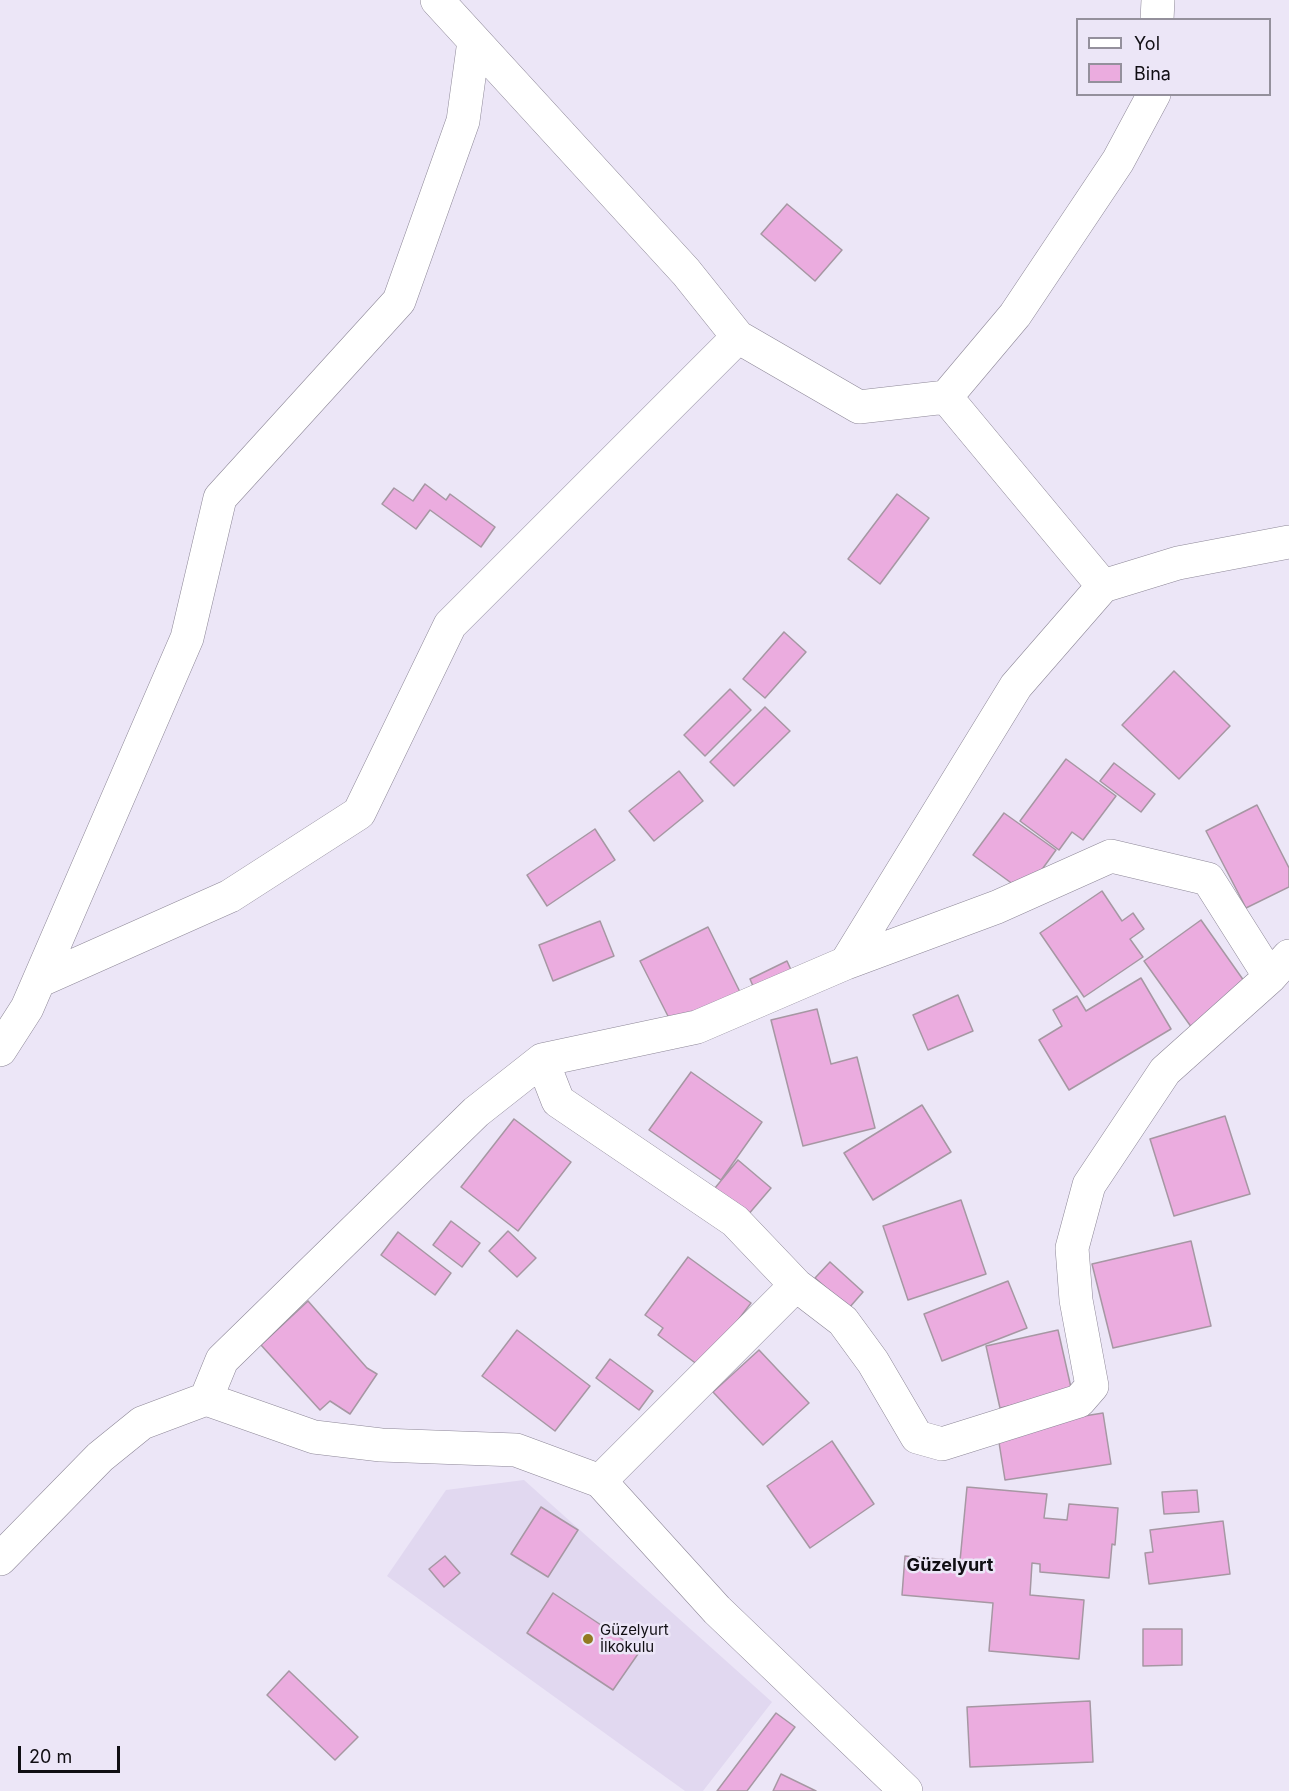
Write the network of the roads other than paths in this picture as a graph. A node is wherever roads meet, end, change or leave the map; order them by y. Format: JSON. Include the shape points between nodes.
{"nodes":[{"id":1,"x":437,"y":0,"type":"edge"},
{"id":2,"x":1158,"y":0,"type":"edge"},
{"id":3,"x":1157,"y":18,"type":"edge"},
{"id":4,"x":474,"y":41,"type":"junction"},
{"id":5,"x":1153,"y":96,"type":"edge"},
{"id":6,"x":738,"y":337,"type":"junction"},
{"id":7,"x":946,"y":397,"type":"junction"},
{"id":8,"x":1289,"y":542,"type":"edge"},
{"id":9,"x":1103,"y":586,"type":"junction"},
{"id":10,"x":846,"y":963,"type":"junction"},
{"id":11,"x":1280,"y":967,"type":"edge"},
{"id":12,"x":39,"y":981,"type":"junction"},
{"id":13,"x":0,"y":1050,"type":"edge"},
{"id":14,"x":542,"y":1060,"type":"junction"},
{"id":15,"x":796,"y":1284,"type":"junction"},
{"id":16,"x":206,"y":1399,"type":"junction"},
{"id":17,"x":600,"y":1481,"type":"junction"},
{"id":18,"x":0,"y":1559,"type":"edge"},
{"id":19,"x":906,"y":1791,"type":"edge"}],
"edges":[{"from":1,"to":4,"type":"street"},
{"from":2,"to":3,"type":"street"},
{"from":4,"to":6,"type":"street","via":[[686,272]]},
{"from":4,"to":12,"type":"street","via":[[463,121],[399,301],[220,498],[187,638]]},
{"from":5,"to":7,"type":"street","via":[[1118,161],[1015,315]]},
{"from":6,"to":7,"type":"street","via":[[859,406]]},
{"from":6,"to":12,"type":"street","via":[[450,625],[359,813],[230,896]]},
{"from":7,"to":9,"type":"street"},
{"from":8,"to":9,"type":"street","via":[[1178,563]]},
{"from":9,"to":10,"type":"street","via":[[1016,686]]},
{"from":10,"to":11,"type":"street","via":[[998,907],[1111,856],[1208,879]]},
{"from":10,"to":14,"type":"street","via":[[697,1027]]},
{"from":11,"to":15,"type":"street","via":[[1165,1071],[1089,1185],[1072,1248],[1076,1300],[1092,1386],[1079,1401],[942,1444],[917,1437],[873,1362],[843,1321]]},
{"from":12,"to":13,"type":"street"},
{"from":14,"to":15,"type":"street","via":[[558,1101],[735,1221]]},
{"from":14,"to":16,"type":"street","via":[[477,1112],[222,1360]]},
{"from":15,"to":17,"type":"street"},
{"from":16,"to":17,"type":"street","via":[[314,1437],[381,1445],[516,1450]]},
{"from":16,"to":18,"type":"street","via":[[142,1423],[100,1457]]},
{"from":17,"to":19,"type":"street","via":[[717,1610]]}]}
